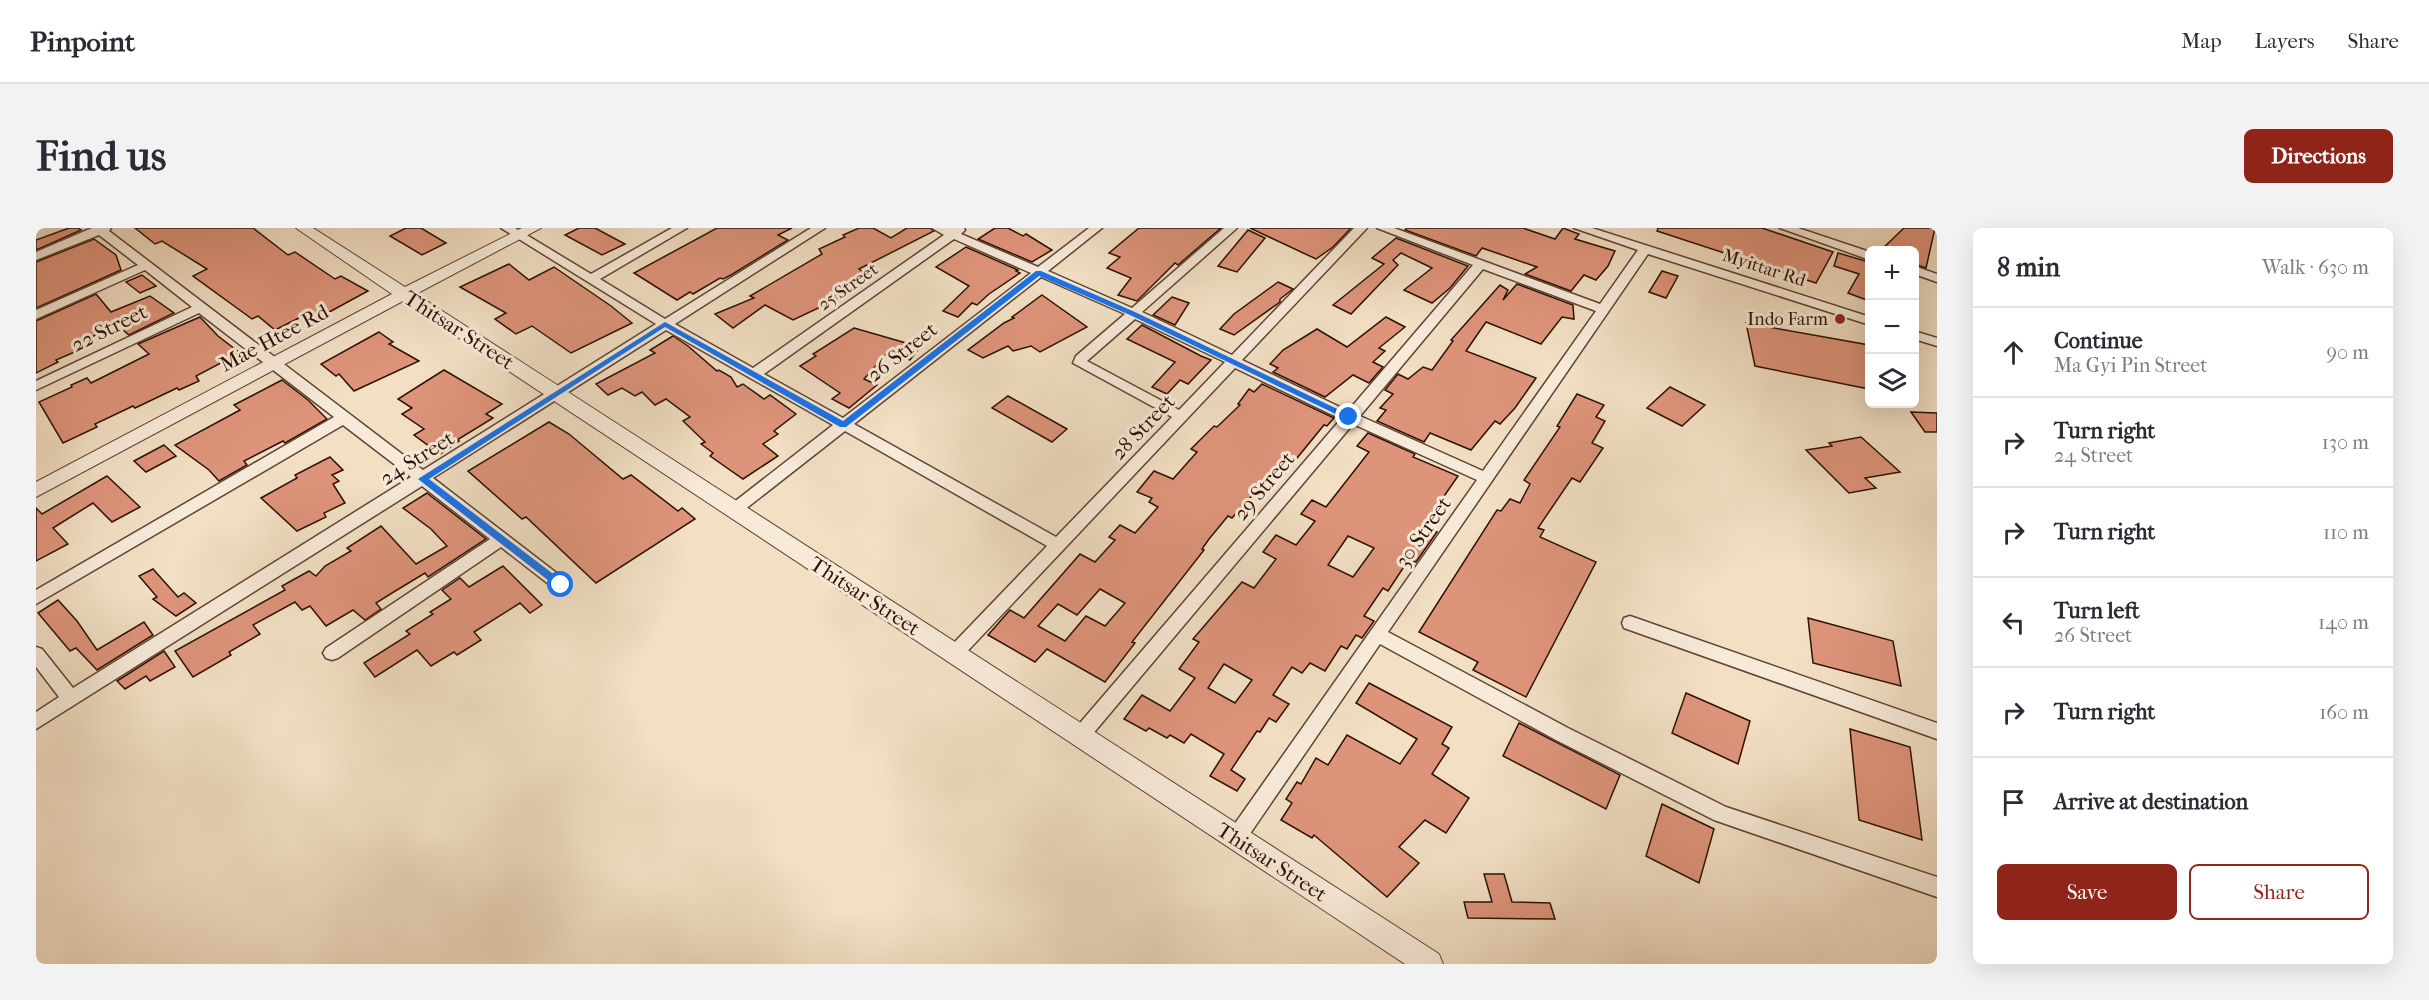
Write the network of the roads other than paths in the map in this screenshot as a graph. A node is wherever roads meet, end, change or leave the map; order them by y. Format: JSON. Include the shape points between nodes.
{"nodes":[{"id":1,"x":303,"y":228,"type":"edge"},
{"id":2,"x":681,"y":228,"type":"edge"},
{"id":3,"x":819,"y":228,"type":"edge"},
{"id":4,"x":938,"y":228,"type":"edge"},
{"id":5,"x":1096,"y":228,"type":"edge"},
{"id":6,"x":1231,"y":228,"type":"edge"},
{"id":7,"x":1360,"y":228,"type":"edge"},
{"id":8,"x":1383,"y":228,"type":"edge"},
{"id":9,"x":1786,"y":228,"type":"edge"},
{"id":10,"x":101,"y":229,"type":"edge"},
{"id":11,"x":1589,"y":229,"type":"edge"},
{"id":12,"x":520,"y":230,"type":"edge"},
{"id":13,"x":958,"y":231,"type":"edge"},
{"id":14,"x":1645,"y":249,"type":"junction"},
{"id":15,"x":1865,"y":255,"type":"edge"},
{"id":16,"x":36,"y":256,"type":"edge"},
{"id":17,"x":1481,"y":264,"type":"junction"},
{"id":18,"x":147,"y":265,"type":"junction"},
{"id":19,"x":1919,"y":272,"type":"edge"},
{"id":20,"x":1039,"y":273,"type":"junction"},
{"id":21,"x":1937,"y":278,"type":"edge"},
{"id":22,"x":591,"y":279,"type":"junction"},
{"id":23,"x":404,"y":294,"type":"junction"},
{"id":24,"x":201,"y":307,"type":"junction"},
{"id":25,"x":1603,"y":309,"type":"junction"},
{"id":26,"x":1133,"y":313,"type":"junction"},
{"id":27,"x":36,"y":315,"type":"edge"},
{"id":28,"x":1865,"y":320,"type":"edge"},
{"id":29,"x":665,"y":324,"type":"junction"},
{"id":30,"x":1919,"y":337,"type":"edge"},
{"id":31,"x":1937,"y":342,"type":"edge"},
{"id":32,"x":1234,"y":362,"type":"junction"},
{"id":33,"x":274,"y":364,"type":"junction"},
{"id":34,"x":754,"y":375,"type":"junction"},
{"id":35,"x":36,"y":386,"type":"edge"},
{"id":36,"x":557,"y":394,"type":"junction"},
{"id":37,"x":1182,"y":417,"type":"junction"},
{"id":38,"x":1349,"y":417,"type":"junction"},
{"id":39,"x":344,"y":418,"type":"junction"},
{"id":40,"x":843,"y":424,"type":"junction"},
{"id":41,"x":1486,"y":478,"type":"junction"},
{"id":42,"x":423,"y":479,"type":"junction"},
{"id":43,"x":36,"y":490,"type":"edge"},
{"id":44,"x":734,"y":510,"type":"junction"},
{"id":45,"x":502,"y":540,"type":"junction"},
{"id":46,"x":1058,"y":545,"type":"junction"},
{"id":47,"x":561,"y":585,"type":"dead end"},
{"id":48,"x":36,"y":598,"type":"edge"},
{"id":49,"x":1630,"y":623,"type":"dead end"},
{"id":50,"x":1377,"y":634,"type":"junction"},
{"id":51,"x":332,"y":653,"type":"dead end"},
{"id":52,"x":36,"y":654,"type":"edge"},
{"id":53,"x":954,"y":654,"type":"junction"},
{"id":54,"x":71,"y":699,"type":"junction"},
{"id":55,"x":36,"y":721,"type":"edge"},
{"id":56,"x":1937,"y":731,"type":"edge"},
{"id":57,"x":1080,"y":736,"type":"junction"},
{"id":58,"x":1236,"y":838,"type":"junction"},
{"id":59,"x":1937,"y":887,"type":"edge"},
{"id":60,"x":1429,"y":964,"type":"edge"}],
"edges":[{"from":1,"to":23,"type":"street","name":"Thitsar Street"},
{"from":2,"to":22,"type":"street"},
{"from":3,"to":29,"type":"street","name":"24 Street"},
{"from":4,"to":13,"type":"street"},
{"from":5,"to":20,"type":"street","name":"26 Street"},
{"from":6,"to":26,"type":"street"},
{"from":7,"to":32,"type":"street","name":"28 Street"},
{"from":8,"to":17,"type":"street"},
{"from":9,"to":15,"type":"street"},
{"from":10,"to":16,"type":"street"},
{"from":10,"to":18,"type":"street"},
{"from":11,"to":14,"type":"street","name":"Myittar Rd"},
{"from":12,"to":22,"type":"street"},
{"from":12,"to":23,"type":"street","name":"Mae Htee Rd"},
{"from":13,"to":20,"type":"street"},
{"from":13,"to":34,"type":"street","name":"25 Street"},
{"from":14,"to":25,"type":"street","name":"30 Street"},
{"from":14,"to":28,"type":"street","name":"Myittar Rd"},
{"from":17,"to":25,"type":"street"},
{"from":17,"to":38,"type":"street","name":"29 Street"},
{"from":18,"to":24,"type":"street"},
{"from":18,"to":27,"type":"street"},
{"from":19,"to":21,"type":"street"},
{"from":20,"to":26,"type":"street"},
{"from":20,"to":40,"type":"street","name":"26 Street"},
{"from":22,"to":29,"type":"street"},
{"from":23,"to":33,"type":"street","name":"Mae Htee Rd"},
{"from":23,"to":36,"type":"street","name":"Thitsar Street"},
{"from":24,"to":33,"type":"street"},
{"from":24,"to":35,"type":"street","name":"22 Street"},
{"from":25,"to":41,"type":"street","name":"30 Street"},
{"from":26,"to":32,"type":"street"},
{"from":26,"to":37,"type":"street","via":[[1080,363]]},
{"from":29,"to":34,"type":"street"},
{"from":29,"to":36,"type":"street","name":"24 Street"},
{"from":30,"to":31,"type":"street"},
{"from":32,"to":37,"type":"street","name":"28 Street"},
{"from":32,"to":38,"type":"street"},
{"from":33,"to":39,"type":"street"},
{"from":33,"to":43,"type":"street","name":"Mae Htee Rd"},
{"from":34,"to":40,"type":"street"},
{"from":36,"to":42,"type":"street","name":"24 Street"},
{"from":36,"to":44,"type":"street","name":"Thitsar Street"},
{"from":37,"to":46,"type":"street","name":"28 Street"},
{"from":38,"to":41,"type":"street"},
{"from":38,"to":57,"type":"street","name":"29 Street"},
{"from":39,"to":42,"type":"street"},
{"from":39,"to":48,"type":"street"},
{"from":40,"to":44,"type":"street","name":"26 Street"},
{"from":40,"to":46,"type":"street"},
{"from":41,"to":50,"type":"street","name":"30 Street"},
{"from":42,"to":45,"type":"street"},
{"from":42,"to":54,"type":"street","name":"24 Street"},
{"from":44,"to":53,"type":"street","name":"Thitsar Street"},
{"from":45,"to":47,"type":"street"},
{"from":45,"to":51,"type":"street"},
{"from":46,"to":53,"type":"street","name":"28 Street"},
{"from":49,"to":56,"type":"street"},
{"from":50,"to":58,"type":"street","name":"30 Street"},
{"from":50,"to":59,"type":"street","via":[[1721,814]]},
{"from":52,"to":54,"type":"street"},
{"from":53,"to":57,"type":"street","name":"Thitsar Street"},
{"from":54,"to":55,"type":"street","name":"24 Street"},
{"from":57,"to":58,"type":"street","name":"Thitsar Street"},
{"from":58,"to":60,"type":"street","name":"Thitsar Street"}]}
